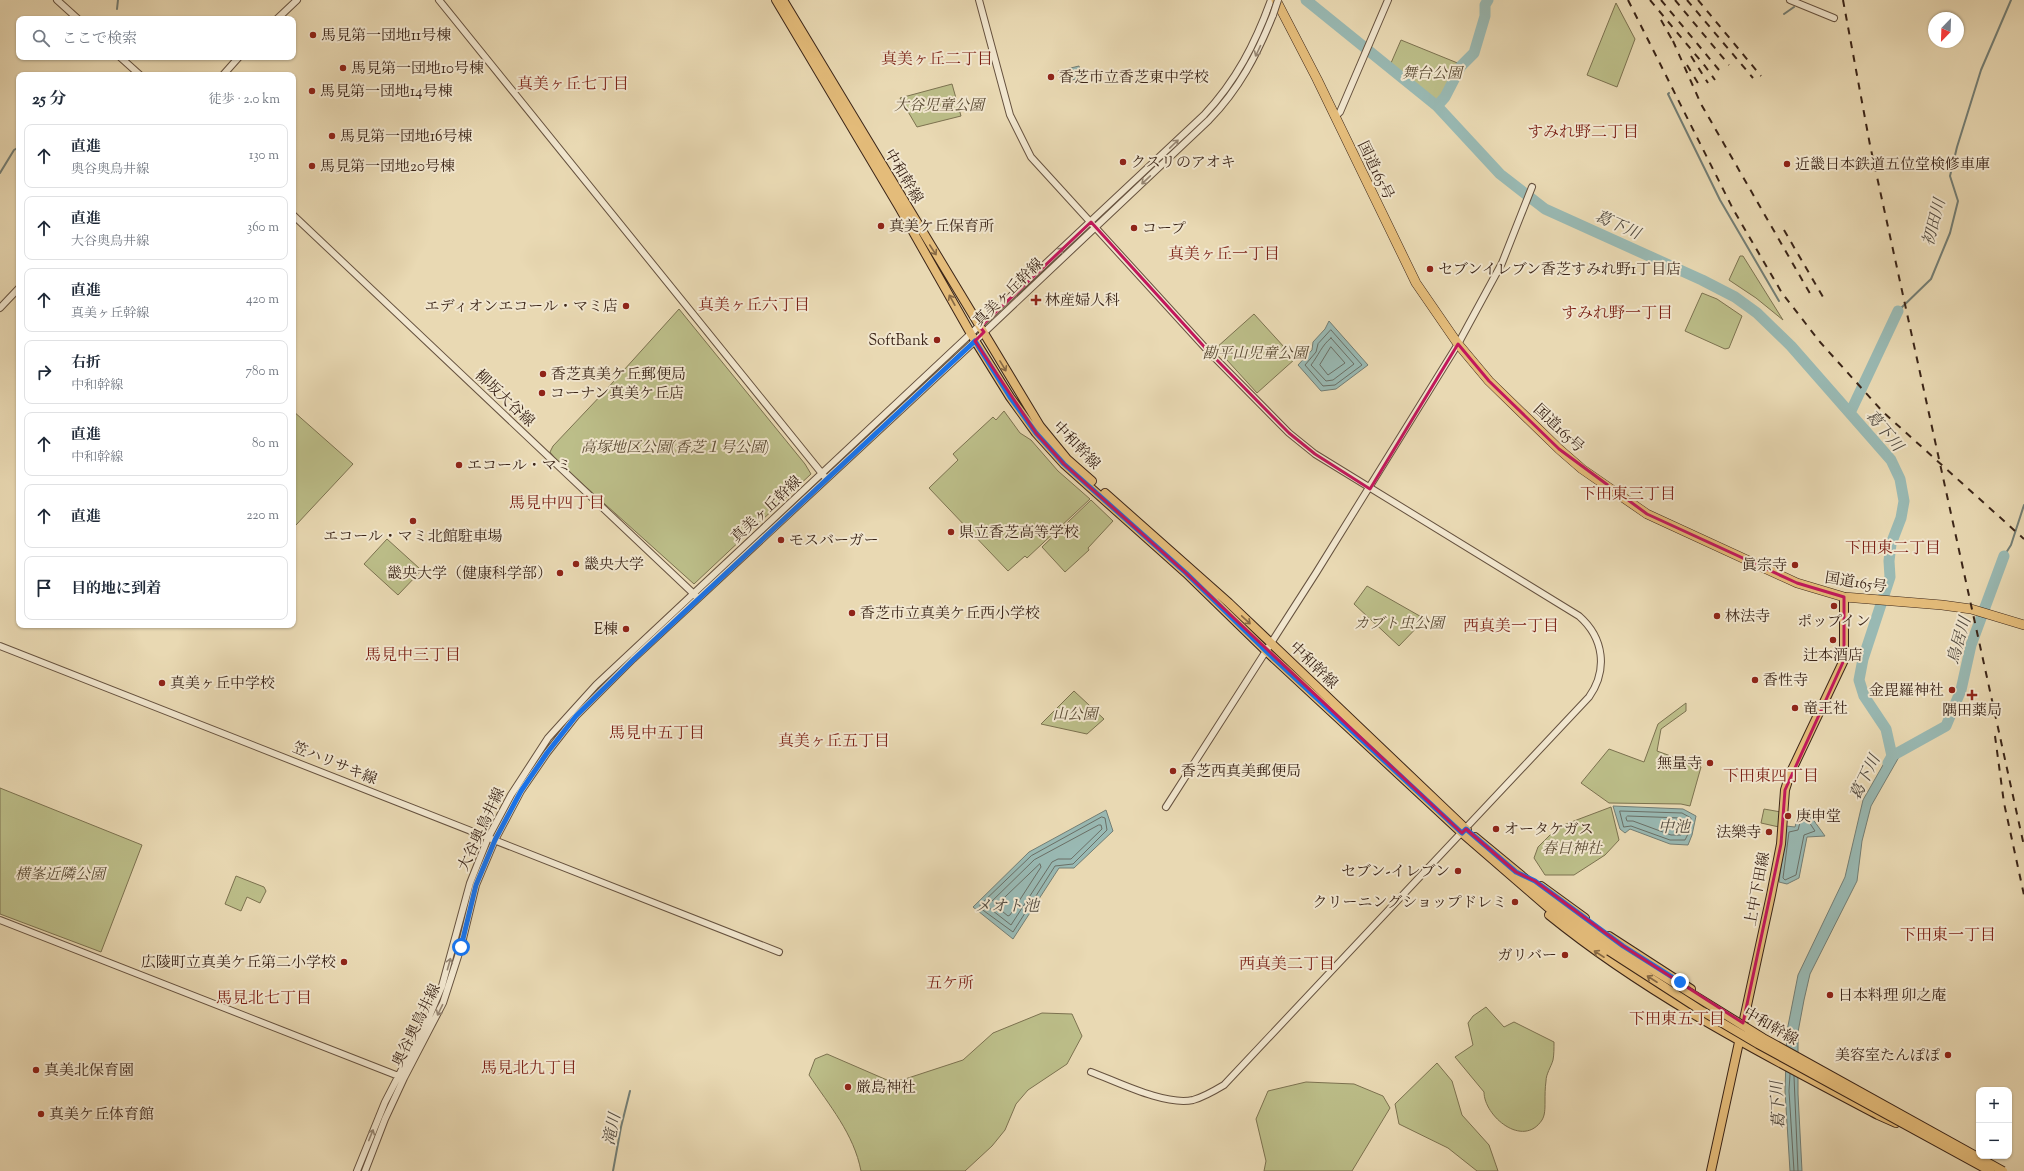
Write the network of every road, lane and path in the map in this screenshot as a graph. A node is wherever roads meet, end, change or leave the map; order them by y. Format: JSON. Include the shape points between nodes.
{"nodes":[{"id":1,"x":57,"y":0,"type":"edge"},
{"id":2,"x":297,"y":0,"type":"edge"},
{"id":3,"x":439,"y":0,"type":"edge"},
{"id":4,"x":776,"y":0,"type":"edge"},
{"id":5,"x":783,"y":0,"type":"edge"},
{"id":6,"x":978,"y":0,"type":"edge"},
{"id":7,"x":1271,"y":0,"type":"edge"},
{"id":8,"x":1277,"y":0,"type":"edge"},
{"id":9,"x":1388,"y":0,"type":"edge"},
{"id":10,"x":1790,"y":0,"type":"edge"},
{"id":11,"x":1270,"y":13,"type":"junction"},
{"id":12,"x":75,"y":16,"type":"edge"},
{"id":13,"x":281,"y":16,"type":"edge"},
{"id":14,"x":1834,"y":18,"type":"dead end"},
{"id":15,"x":123,"y":60,"type":"edge"},
{"id":16,"x":236,"y":60,"type":"edge"},
{"id":17,"x":137,"y":72,"type":"edge"},
{"id":18,"x":226,"y":72,"type":"edge"},
{"id":19,"x":1335,"y":117,"type":"junction"},
{"id":20,"x":1532,"y":187,"type":"dead end"},
{"id":21,"x":296,"y":218,"type":"edge"},
{"id":22,"x":1091,"y":222,"type":"junction"},
{"id":23,"x":1096,"y":227,"type":"junction"},
{"id":24,"x":16,"y":291,"type":"edge"},
{"id":25,"x":0,"y":308,"type":"edge"},
{"id":26,"x":982,"y":330,"type":"junction"},
{"id":27,"x":973,"y":338,"type":"junction"},
{"id":28,"x":1458,"y":344,"type":"junction"},
{"id":29,"x":824,"y":477,"type":"junction"},
{"id":30,"x":1370,"y":489,"type":"junction"},
{"id":31,"x":693,"y":594,"type":"junction"},
{"id":32,"x":1844,"y":597,"type":"junction"},
{"id":33,"x":698,"y":599,"type":"junction"},
{"id":34,"x":2024,"y":625,"type":"edge"},
{"id":35,"x":1271,"y":643,"type":"junction"},
{"id":36,"x":0,"y":646,"type":"edge"},
{"id":37,"x":1266,"y":651,"type":"junction"},
{"id":38,"x":1166,"y":807,"type":"dead end"},
{"id":39,"x":1464,"y":831,"type":"junction"},
{"id":40,"x":488,"y":838,"type":"junction"},
{"id":41,"x":495,"y":840,"type":"junction"},
{"id":42,"x":1516,"y":872,"type":"junction"},
{"id":43,"x":1518,"y":883,"type":"junction"},
{"id":44,"x":0,"y":920,"type":"edge"},
{"id":45,"x":1611,"y":948,"type":"junction"},
{"id":46,"x":779,"y":952,"type":"dead end"},
{"id":47,"x":1743,"y":1023,"type":"junction"},
{"id":48,"x":1739,"y":1042,"type":"junction"},
{"id":49,"x":1091,"y":1072,"type":"dead end"},
{"id":50,"x":401,"y":1077,"type":"junction"},
{"id":51,"x":1990,"y":1169,"type":"edge"},
{"id":52,"x":357,"y":1171,"type":"edge"},
{"id":53,"x":364,"y":1171,"type":"edge"},
{"id":54,"x":1711,"y":1171,"type":"edge"},
{"id":55,"x":1999,"y":1171,"type":"edge"},
{"id":56,"x":2003,"y":1171,"type":"edge"},
{"id":57,"x":2006,"y":1171,"type":"edge"}],
"edges":[{"from":1,"to":12,"type":"street"},
{"from":2,"to":13,"type":"street"},
{"from":3,"to":29,"type":"street"},
{"from":27,"to":4,"type":"main road","name":"中和幹線","one_way":true,"via":[[900,208]]},
{"from":5,"to":26,"type":"main road","name":"中和幹線","one_way":true},
{"from":6,"to":22,"type":"street","via":[[1014,127],[1038,165]]},
{"from":7,"to":11,"type":"street"},
{"from":8,"to":11,"type":"street","bridge":true},
{"from":8,"to":19,"type":"highway","name":"国道165号"},
{"from":9,"to":19,"type":"street","via":[[1340,112]]},
{"from":10,"to":14,"type":"street"},
{"from":22,"to":11,"type":"street","name":"真美ヶ丘幹線","one_way":true,"via":[[1214,104],[1237,75]]},
{"from":11,"to":23,"type":"street","name":"真美ヶ丘幹線","one_way":true,"via":[[1254,59],[1228,99],[1198,131]]},
{"from":15,"to":17,"type":"street"},
{"from":16,"to":18,"type":"street"},
{"from":19,"to":28,"type":"highway","name":"国道165号","via":[[1416,283]]},
{"from":20,"to":28,"type":"street","via":[[1495,278]]},
{"from":21,"to":31,"type":"street","name":"柳坂大谷線"},
{"from":22,"to":23,"type":"street"},
{"from":26,"to":22,"type":"street","name":"真美ヶ丘幹線","one_way":true},
{"from":23,"to":26,"type":"street","name":"真美ヶ丘幹線"},
{"from":23,"to":30,"type":"street","via":[[1209,352],[1289,433],[1315,454]]},
{"from":24,"to":25,"type":"street"},
{"from":26,"to":27,"type":"street","name":"真美ヶ丘幹線"},
{"from":26,"to":35,"type":"main road","name":"中和幹線","one_way":true,"via":[[1040,426],[1067,459]]},
{"from":27,"to":29,"type":"street","name":"真美ヶ丘幹線"},
{"from":27,"to":37,"type":"main road","name":"中和幹線","via":[[1032,427],[1064,464],[1186,573]]},
{"from":28,"to":30,"type":"street"},
{"from":28,"to":32,"type":"highway","name":"国道165号","via":[[1489,381],[1559,449],[1647,514],[1797,583]]},
{"from":29,"to":31,"type":"street","name":"真美ヶ丘幹線"},
{"from":29,"to":33,"type":"street","name":"真美ヶ丘幹線"},
{"from":30,"to":35,"type":"street"},
{"from":30,"to":39,"type":"street","via":[[1572,611],[1590,626],[1600,646],[1601,671],[1589,697]]},
{"from":31,"to":33,"type":"street","name":"柳坂大谷線"},
{"from":31,"to":40,"type":"street","name":"大谷奥鳥井線","via":[[596,685],[562,721],[510,795]]},
{"from":32,"to":34,"type":"highway","name":"国道165号","via":[[1972,609]]},
{"from":32,"to":47,"type":"main road","name":"上中下田線","via":[[1844,660],[1790,774],[1785,790],[1779,851]]},
{"from":33,"to":41,"type":"street","name":"大谷奥鳥井線","via":[[576,716],[521,791]]},
{"from":35,"to":37,"type":"street"},
{"from":35,"to":39,"type":"main road","name":"中和幹線"},
{"from":36,"to":40,"type":"street","name":"笠ハリサキ線"},
{"from":37,"to":38,"type":"street"},
{"from":37,"to":39,"type":"main road","name":"中和幹線"},
{"from":39,"to":42,"type":"main road","name":"中和幹線"},
{"from":39,"to":43,"type":"main road","name":"中和幹線"},
{"from":39,"to":49,"type":"street","via":[[1224,1085],[1192,1100],[1168,1100]]},
{"from":40,"to":41,"type":"street","name":"笠ハリサキ線"},
{"from":50,"to":40,"type":"street","name":"大谷奥鳥井線","one_way":true,"via":[[442,986],[470,883]]},
{"from":41,"to":46,"type":"street","name":"笠ハリサキ線"},
{"from":41,"to":50,"type":"street","name":"奥谷奥鳥井線","one_way":true,"via":[[476,885],[461,947],[443,1003]]},
{"from":42,"to":45,"type":"main road","name":"中和幹線"},
{"from":42,"to":47,"type":"main road","via":[[1535,881],[1623,946]]},
{"from":43,"to":45,"type":"main road","name":"中和幹線","via":[[1552,911]]},
{"from":48,"to":43,"type":"main road","one_way":true,"via":[[1588,946],[1525,895]]},
{"from":44,"to":50,"type":"street"},
{"from":45,"to":51,"type":"main road","name":"中和幹線","bridge":true},
{"from":47,"to":48,"type":"main road","name":"上中下田線"},
{"from":47,"to":55,"type":"main road","via":[[1928,1133]]},
{"from":48,"to":51,"type":"main road","via":[[1878,1115],[1923,1134]]},
{"from":48,"to":54,"type":"main road","name":"上中下田線"},
{"from":52,"to":50,"type":"street","name":"大谷奥鳥井線","one_way":true,"via":[[384,1102]]},
{"from":50,"to":53,"type":"street","name":"奥谷奥鳥井線"},
{"from":51,"to":56,"type":"main road","name":"中和幹線","bridge":true},
{"from":51,"to":57,"type":"main road","bridge":true}]}
